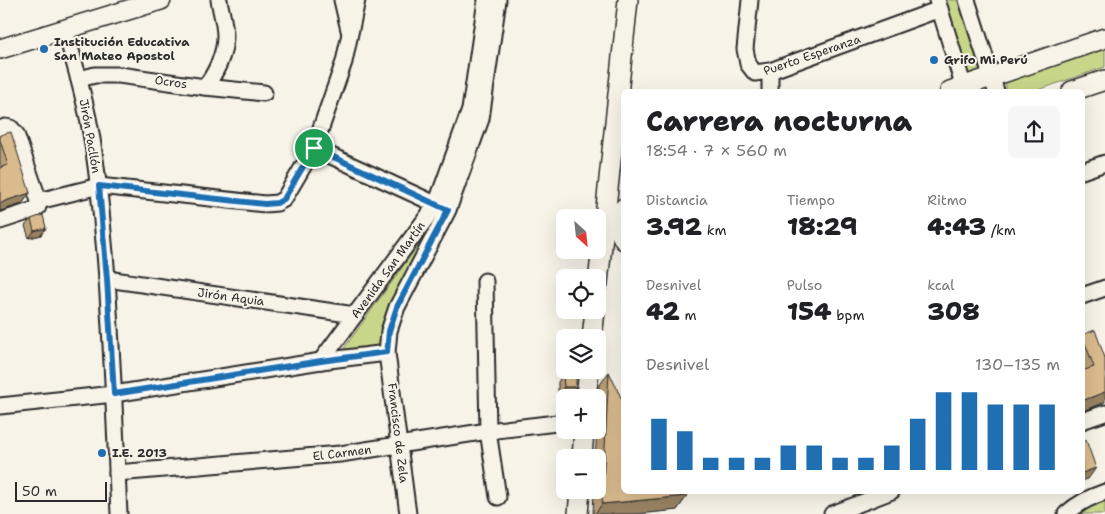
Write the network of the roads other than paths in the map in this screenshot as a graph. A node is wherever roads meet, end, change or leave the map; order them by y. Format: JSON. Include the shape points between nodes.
{"nodes":[{"id":1,"x":161,"y":0,"type":"edge"},
{"id":2,"x":219,"y":0,"type":"edge"},
{"id":3,"x":342,"y":0,"type":"edge"},
{"id":4,"x":356,"y":0,"type":"edge"},
{"id":5,"x":486,"y":0,"type":"edge"},
{"id":6,"x":498,"y":0,"type":"edge"},
{"id":7,"x":628,"y":0,"type":"edge"},
{"id":8,"x":750,"y":0,"type":"edge"},
{"id":9,"x":966,"y":0,"type":"edge"},
{"id":10,"x":938,"y":5,"type":"edge"},
{"id":11,"x":65,"y":29,"type":"junction"},
{"id":12,"x":350,"y":34,"type":"junction"},
{"id":13,"x":1105,"y":38,"type":"edge"},
{"id":14,"x":0,"y":49,"type":"edge"},
{"id":15,"x":770,"y":71,"type":"junction"},
{"id":16,"x":79,"y":79,"type":"junction"},
{"id":17,"x":1105,"y":80,"type":"edge"},
{"id":18,"x":993,"y":84,"type":"edge"},
{"id":19,"x":205,"y":87,"type":"junction"},
{"id":20,"x":622,"y":89,"type":"edge"},
{"id":21,"x":770,"y":89,"type":"edge"},
{"id":22,"x":959,"y":89,"type":"edge"},
{"id":23,"x":965,"y":89,"type":"edge"},
{"id":24,"x":1078,"y":89,"type":"edge"},
{"id":25,"x":264,"y":93,"type":"dead end"},
{"id":26,"x":621,"y":113,"type":"edge"},
{"id":27,"x":0,"y":129,"type":"edge"},
{"id":28,"x":314,"y":148,"type":"junction"},
{"id":29,"x":1105,"y":163,"type":"edge"},
{"id":30,"x":1085,"y":170,"type":"edge"},
{"id":31,"x":99,"y":186,"type":"junction"},
{"id":32,"x":616,"y":194,"type":"edge"},
{"id":33,"x":39,"y":201,"type":"junction"},
{"id":34,"x":442,"y":207,"type":"junction"},
{"id":35,"x":621,"y":214,"type":"edge"},
{"id":36,"x":0,"y":221,"type":"edge"},
{"id":37,"x":606,"y":234,"type":"edge"},
{"id":38,"x":621,"y":235,"type":"edge"},
{"id":39,"x":621,"y":250,"type":"edge"},
{"id":40,"x":606,"y":256,"type":"edge"},
{"id":41,"x":107,"y":279,"type":"junction"},
{"id":42,"x":485,"y":281,"type":"dead end"},
{"id":43,"x":1105,"y":288,"type":"edge"},
{"id":44,"x":1085,"y":295,"type":"edge"},
{"id":45,"x":355,"y":315,"type":"junction"},
{"id":46,"x":387,"y":352,"type":"junction"},
{"id":47,"x":321,"y":361,"type":"junction"},
{"id":48,"x":114,"y":394,"type":"junction"},
{"id":49,"x":0,"y":406,"type":"edge"},
{"id":50,"x":1105,"y":413,"type":"edge"},
{"id":51,"x":1085,"y":420,"type":"edge"},
{"id":52,"x":556,"y":423,"type":"edge"},
{"id":53,"x":488,"y":430,"type":"junction"},
{"id":54,"x":399,"y":445,"type":"junction"},
{"id":55,"x":117,"y":473,"type":"junction"},
{"id":56,"x":1105,"y":492,"type":"edge"},
{"id":57,"x":880,"y":494,"type":"edge"},
{"id":58,"x":498,"y":497,"type":"dead end"},
{"id":59,"x":579,"y":499,"type":"edge"},
{"id":60,"x":119,"y":514,"type":"edge"},
{"id":61,"x":408,"y":514,"type":"edge"},
{"id":62,"x":578,"y":514,"type":"edge"},
{"id":63,"x":832,"y":514,"type":"edge"},
{"id":64,"x":1066,"y":514,"type":"edge"}],
"edges":[{"from":1,"to":11,"type":"main road"},
{"from":2,"to":19,"type":"street","via":[[225,37],[215,73]]},
{"from":3,"to":12,"type":"street"},
{"from":4,"to":12,"type":"street"},
{"from":5,"to":34,"type":"street","name":"Avenida San Martín","via":[[470,110]]},
{"from":6,"to":34,"type":"street","name":"Avenida San Martín","via":[[481,119]]},
{"from":7,"to":20,"type":"main road"},
{"from":8,"to":15,"type":"street","name":"Puerto Esperanza","via":[[745,49],[748,64],[755,73]]},
{"from":9,"to":18,"type":"street"},
{"from":10,"to":15,"type":"street","name":"Puerto Esperanza"},
{"from":10,"to":22,"type":"street"},
{"from":11,"to":14,"type":"main road"},
{"from":11,"to":16,"type":"street","name":"Jirón Pacllón"},
{"from":12,"to":28,"type":"street","via":[[344,62]]},
{"from":13,"to":18,"type":"main road"},
{"from":15,"to":21,"type":"street"},
{"from":16,"to":19,"type":"street","name":"Ocros","via":[[119,75]]},
{"from":16,"to":31,"type":"street","name":"Jirón Pacllón"},
{"from":17,"to":24,"type":"main road"},
{"from":18,"to":23,"type":"main road"},
{"from":19,"to":25,"type":"street","name":"Ocros"},
{"from":26,"to":32,"type":"main road"},
{"from":27,"to":33,"type":"street","via":[[12,128],[16,134]]},
{"from":28,"to":31,"type":"street","via":[[284,199],[277,203]]},
{"from":28,"to":34,"type":"street"},
{"from":29,"to":30,"type":"street"},
{"from":31,"to":33,"type":"street"},
{"from":31,"to":41,"type":"street","name":"Jirón Pacllón"},
{"from":32,"to":37,"type":"main road"},
{"from":33,"to":36,"type":"street","via":[[34,210]]},
{"from":34,"to":45,"type":"street","name":"Avenida San Martín"},
{"from":34,"to":46,"type":"street","name":"Avenida San Martín","via":[[397,307],[389,331]]},
{"from":35,"to":38,"type":"main road","via":[[618,220]]},
{"from":39,"to":40,"type":"main road"},
{"from":41,"to":45,"type":"street","name":"Jirón Aquia"},
{"from":41,"to":48,"type":"street","name":"Jirón Pacllón"},
{"from":42,"to":53,"type":"street"},
{"from":43,"to":44,"type":"street"},
{"from":45,"to":47,"type":"street","name":"Avenida San Martín"},
{"from":46,"to":47,"type":"street"},
{"from":46,"to":54,"type":"street","name":"Francisco de Zela"},
{"from":47,"to":48,"type":"street"},
{"from":48,"to":49,"type":"street"},
{"from":48,"to":55,"type":"street","name":"Jirón Pacllón"},
{"from":50,"to":51,"type":"street"},
{"from":52,"to":53,"type":"street","name":"El Carmen"},
{"from":53,"to":54,"type":"street","name":"El Carmen"},
{"from":53,"to":58,"type":"street"},
{"from":54,"to":55,"type":"street","name":"El Carmen","via":[[340,454]]},
{"from":54,"to":61,"type":"street","name":"Francisco de Zela"},
{"from":55,"to":60,"type":"street","name":"Jirón Pacllón"},
{"from":56,"to":64,"type":"street","via":[[1077,504]]},
{"from":57,"to":63,"type":"street"},
{"from":59,"to":62,"type":"main road"}]}
